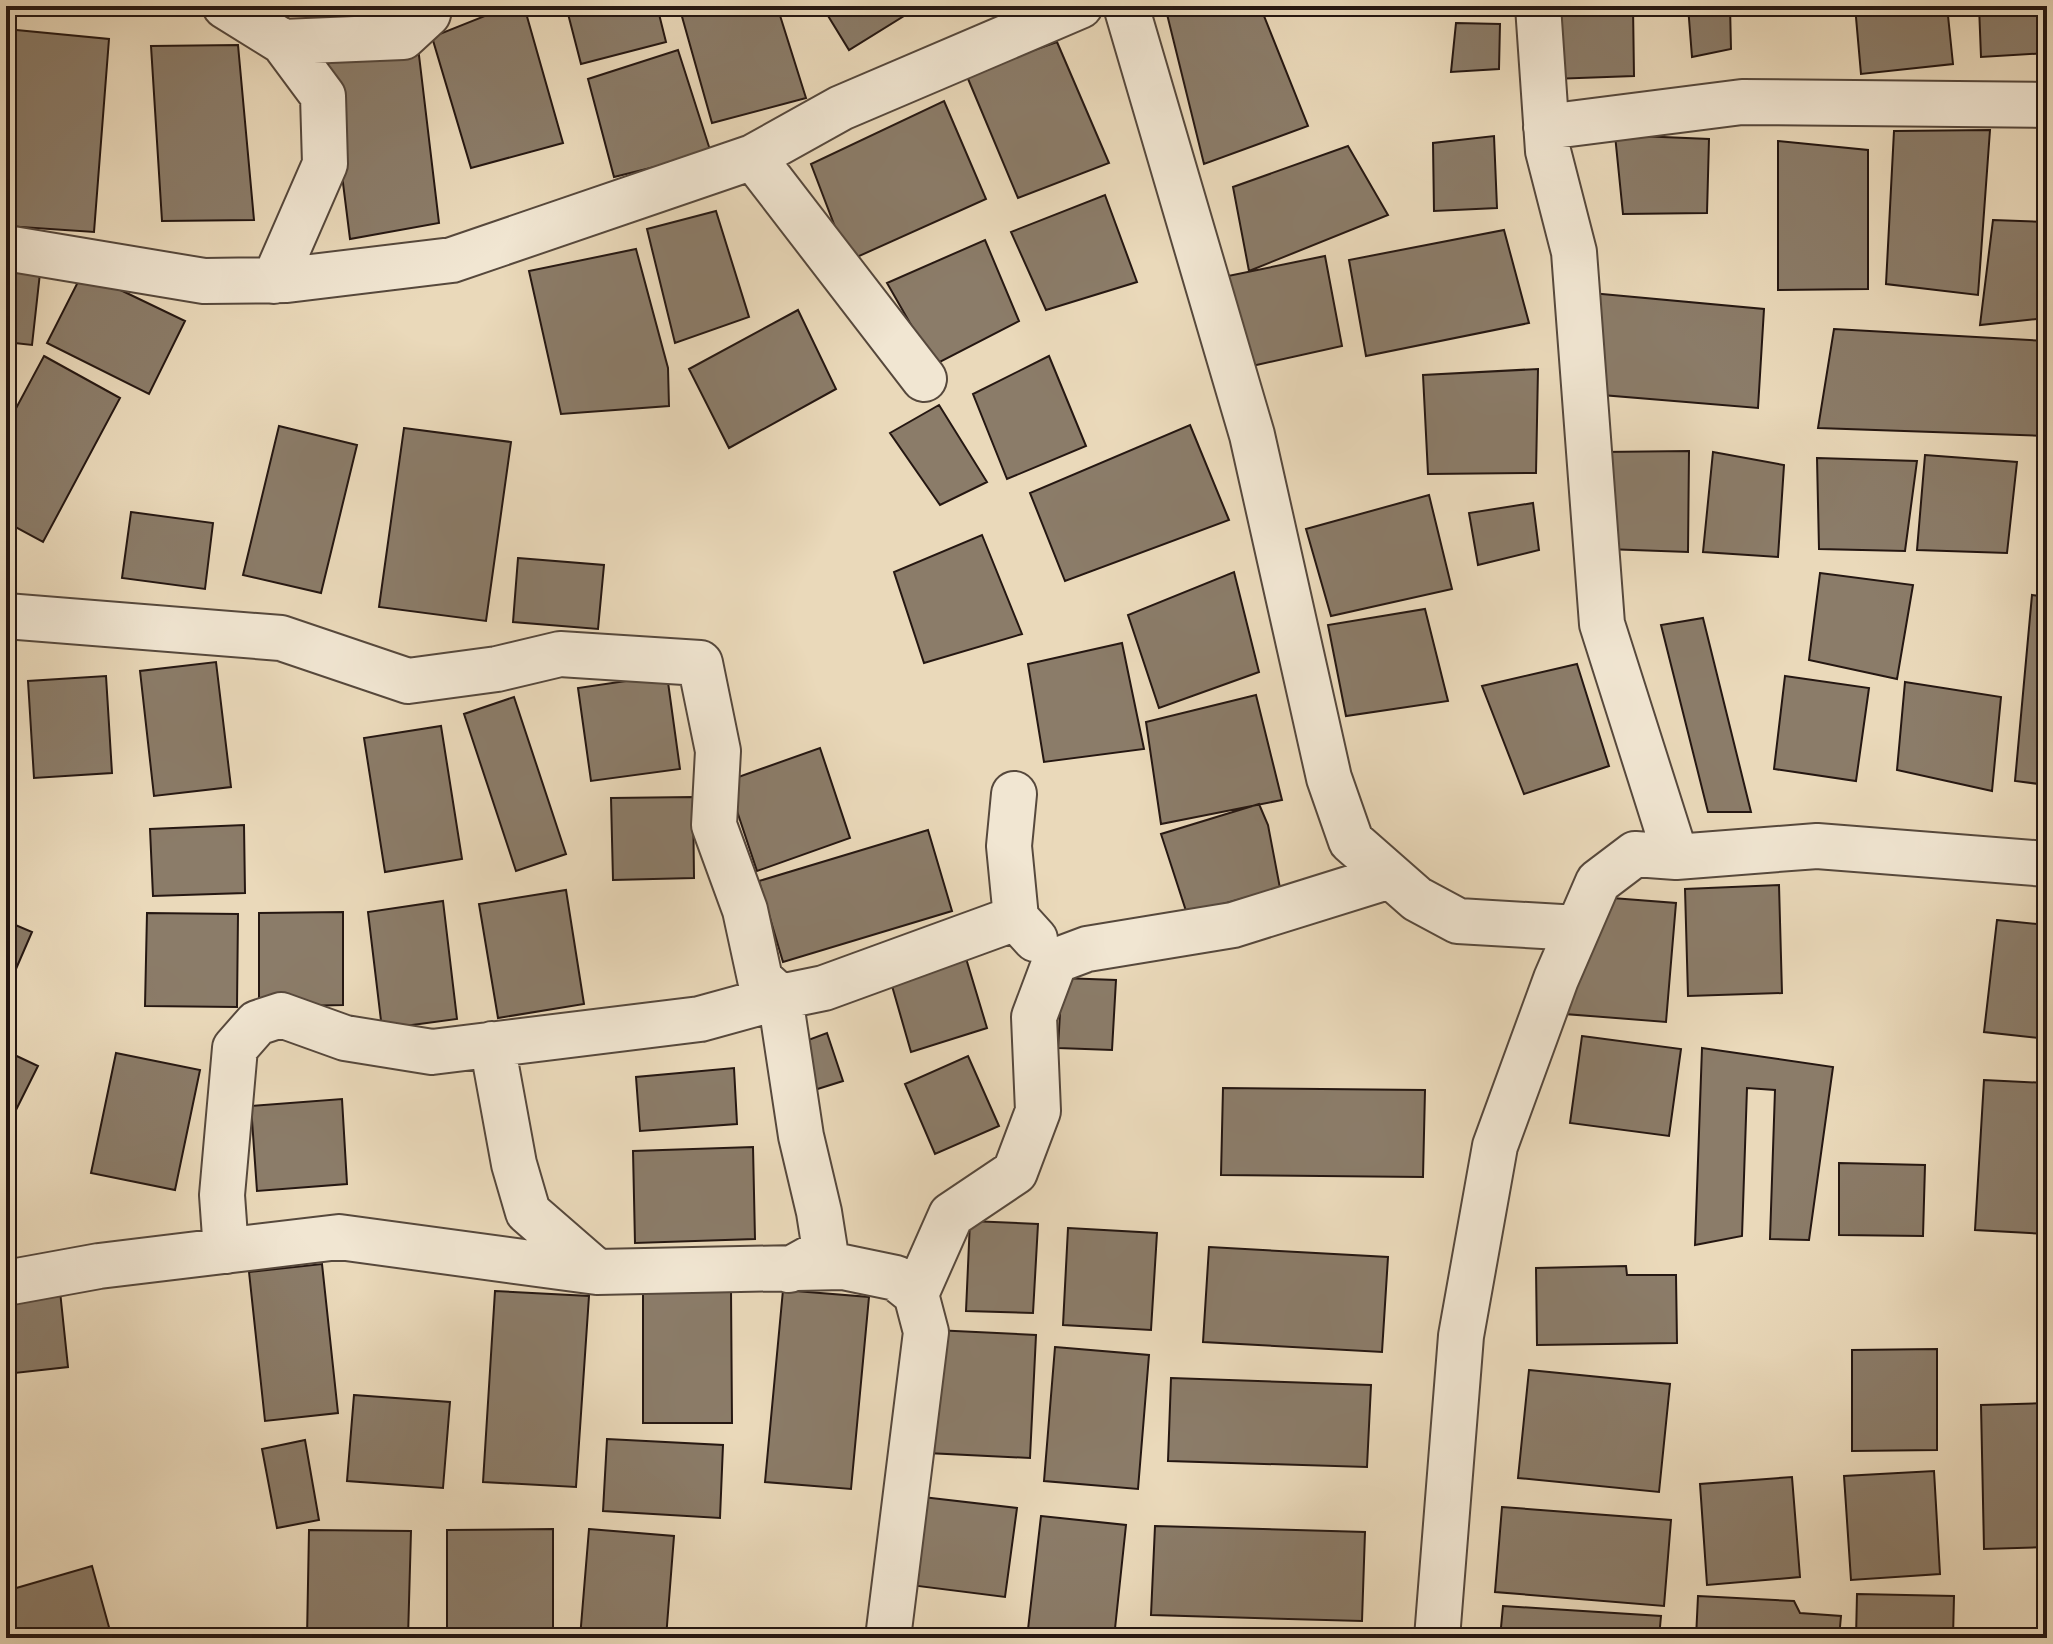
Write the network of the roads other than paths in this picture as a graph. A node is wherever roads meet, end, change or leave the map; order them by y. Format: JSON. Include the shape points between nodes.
{"nodes":[{"id":1,"x":225,"y":6,"type":"edge"},
{"id":2,"x":430,"y":6,"type":"edge"},
{"id":3,"x":1080,"y":6,"type":"edge"},
{"id":4,"x":1126,"y":6,"type":"edge"},
{"id":5,"x":1538,"y":6,"type":"edge"},
{"id":6,"x":283,"y":42,"type":"junction"},
{"id":7,"x":2047,"y":105,"type":"edge"},
{"id":8,"x":1546,"y":127,"type":"junction"},
{"id":9,"x":753,"y":157,"type":"junction"},
{"id":10,"x":6,"y":248,"type":"edge"},
{"id":11,"x":274,"y":281,"type":"junction"},
{"id":12,"x":924,"y":379,"type":"dead end"},
{"id":13,"x":6,"y":616,"type":"edge"},
{"id":14,"x":1014,"y":794,"type":"dead end"},
{"id":15,"x":1676,"y":857,"type":"junction"},
{"id":16,"x":2047,"y":864,"type":"edge"},
{"id":17,"x":1390,"y":876,"type":"junction"},
{"id":18,"x":1016,"y":918,"type":"junction"},
{"id":19,"x":1578,"y":928,"type":"junction"},
{"id":20,"x":1055,"y":961,"type":"junction"},
{"id":21,"x":780,"y":997,"type":"junction"},
{"id":22,"x":492,"y":1044,"type":"junction"},
{"id":23,"x":226,"y":1251,"type":"junction"},
{"id":24,"x":789,"y":1270,"type":"junction"},
{"id":25,"x":597,"y":1272,"type":"junction"},
{"id":26,"x":6,"y":1283,"type":"edge"},
{"id":27,"x":916,"y":1294,"type":"junction"},
{"id":28,"x":888,"y":1638,"type":"edge"},
{"id":29,"x":1437,"y":1638,"type":"edge"}],
"edges":[{"from":1,"to":6,"type":"street"},
{"from":2,"to":6,"type":"street","via":[[403,37]]},
{"from":3,"to":9,"type":"street","via":[[841,108]]},
{"from":4,"to":17,"type":"street","via":[[1252,435],[1329,778],[1351,841]]},
{"from":5,"to":8,"type":"street"},
{"from":6,"to":11,"type":"street","via":[[323,96],[325,164]]},
{"from":7,"to":8,"type":"street","via":[[1742,102]]},
{"from":8,"to":15,"type":"street","via":[[1574,252],[1602,624]]},
{"from":9,"to":11,"type":"street","via":[[452,260]]},
{"from":9,"to":12,"type":"street"},
{"from":10,"to":11,"type":"street","via":[[204,281]]},
{"from":13,"to":21,"type":"street","via":[[281,638],[408,681],[560,654],[700,663],[718,751],[714,825],[745,910],[760,979]]},
{"from":14,"to":18,"type":"street","via":[[1009,846]]},
{"from":15,"to":16,"type":"street","via":[[1817,846]]},
{"from":15,"to":19,"type":"street","via":[[1635,854],[1598,882]]},
{"from":17,"to":19,"type":"street","via":[[1417,899],[1458,921]]},
{"from":17,"to":20,"type":"street","via":[[1233,925],[1087,949]]},
{"from":18,"to":20,"type":"street"},
{"from":18,"to":21,"type":"street","via":[[824,988]]},
{"from":19,"to":29,"type":"street","via":[[1495,1146],[1461,1336]]},
{"from":20,"to":27,"type":"street","via":[[1034,1017],[1038,1111],[1015,1172],[951,1215]]},
{"from":21,"to":22,"type":"street","via":[[700,1019]]},
{"from":21,"to":24,"type":"street","via":[[825,1250]]},
{"from":22,"to":23,"type":"street","via":[[432,1052],[345,1038],[281,1015],[257,1023],[235,1048],[222,1195]]},
{"from":22,"to":25,"type":"street","via":[[528,1212]]},
{"from":23,"to":25,"type":"street","via":[[339,1237]]},
{"from":23,"to":26,"type":"street"},
{"from":24,"to":25,"type":"street"},
{"from":24,"to":27,"type":"street","via":[[843,1267],[896,1278]]},
{"from":27,"to":28,"type":"street","via":[[926,1332]]}]}
